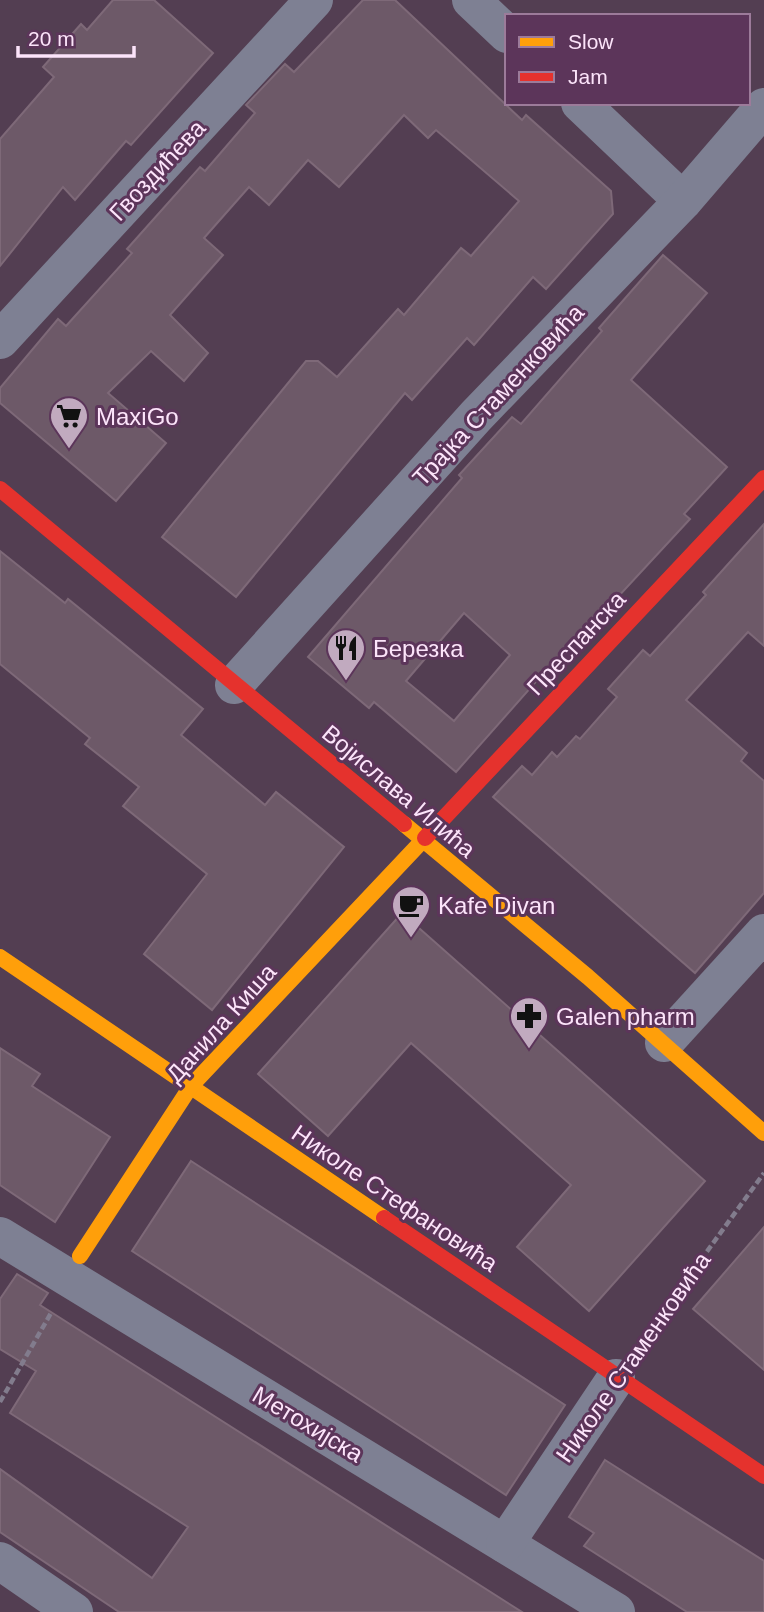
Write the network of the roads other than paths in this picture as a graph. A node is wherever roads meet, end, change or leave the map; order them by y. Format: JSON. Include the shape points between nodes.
{"nodes":[{"id":1,"x":314,"y":0,"type":"edge"},
{"id":2,"x":471,"y":0,"type":"edge"},
{"id":3,"x":505,"y":32,"type":"edge"},
{"id":4,"x":582,"y":105,"type":"edge"},
{"id":5,"x":764,"y":107,"type":"edge"},
{"id":6,"x":683,"y":201,"type":"junction"},
{"id":7,"x":0,"y":340,"type":"edge"},
{"id":8,"x":764,"y":478,"type":"edge"},
{"id":9,"x":0,"y":489,"type":"edge"},
{"id":10,"x":234,"y":685,"type":"junction"},
{"id":11,"x":422,"y":839,"type":"junction"},
{"id":12,"x":764,"y":933,"type":"edge"},
{"id":13,"x":0,"y":957,"type":"edge"},
{"id":14,"x":664,"y":1044,"type":"junction"},
{"id":15,"x":191,"y":1086,"type":"junction"},
{"id":16,"x":764,"y":1133,"type":"edge"},
{"id":17,"x":0,"y":1236,"type":"edge"},
{"id":18,"x":71,"y":1273,"type":"junction"},
{"id":19,"x":616,"y":1378,"type":"junction"},
{"id":20,"x":764,"y":1476,"type":"edge"},
{"id":21,"x":505,"y":1544,"type":"junction"},
{"id":22,"x":0,"y":1561,"type":"edge"},
{"id":23,"x":74,"y":1612,"type":"edge"},
{"id":24,"x":616,"y":1612,"type":"edge"}],
"edges":[{"from":1,"to":7,"type":"street","name":"Гвоздићева"},
{"from":2,"to":3,"type":"street"},
{"from":4,"to":6,"type":"street"},
{"from":5,"to":6,"type":"street","name":"Трајка Стаменковића"},
{"from":6,"to":10,"type":"street","name":"Трајка Стаменковића","via":[[476,416]]},
{"from":8,"to":11,"type":"street","name":"Преспанска"},
{"from":9,"to":10,"type":"street","name":"Војислава Илића"},
{"from":10,"to":11,"type":"street","name":"Војислава Илића"},
{"from":11,"to":14,"type":"street","name":"Војислава Илића"},
{"from":11,"to":15,"type":"street","name":"Данила Киша"},
{"from":12,"to":14,"type":"street"},
{"from":13,"to":15,"type":"street","name":"Николе Стефановића"},
{"from":14,"to":16,"type":"street","name":"Војислава Илића"},
{"from":15,"to":18,"type":"street","name":"Данила Киша"},
{"from":15,"to":19,"type":"street","name":"Николе Стефановића"},
{"from":17,"to":18,"type":"street","name":"Метохијска"},
{"from":18,"to":21,"type":"street","name":"Метохијска"},
{"from":19,"to":20,"type":"street","name":"Николе Стефановића"},
{"from":19,"to":21,"type":"street","name":"Николе Стаменковића"},
{"from":21,"to":24,"type":"street","name":"Метохијска"},
{"from":22,"to":23,"type":"street"}]}
